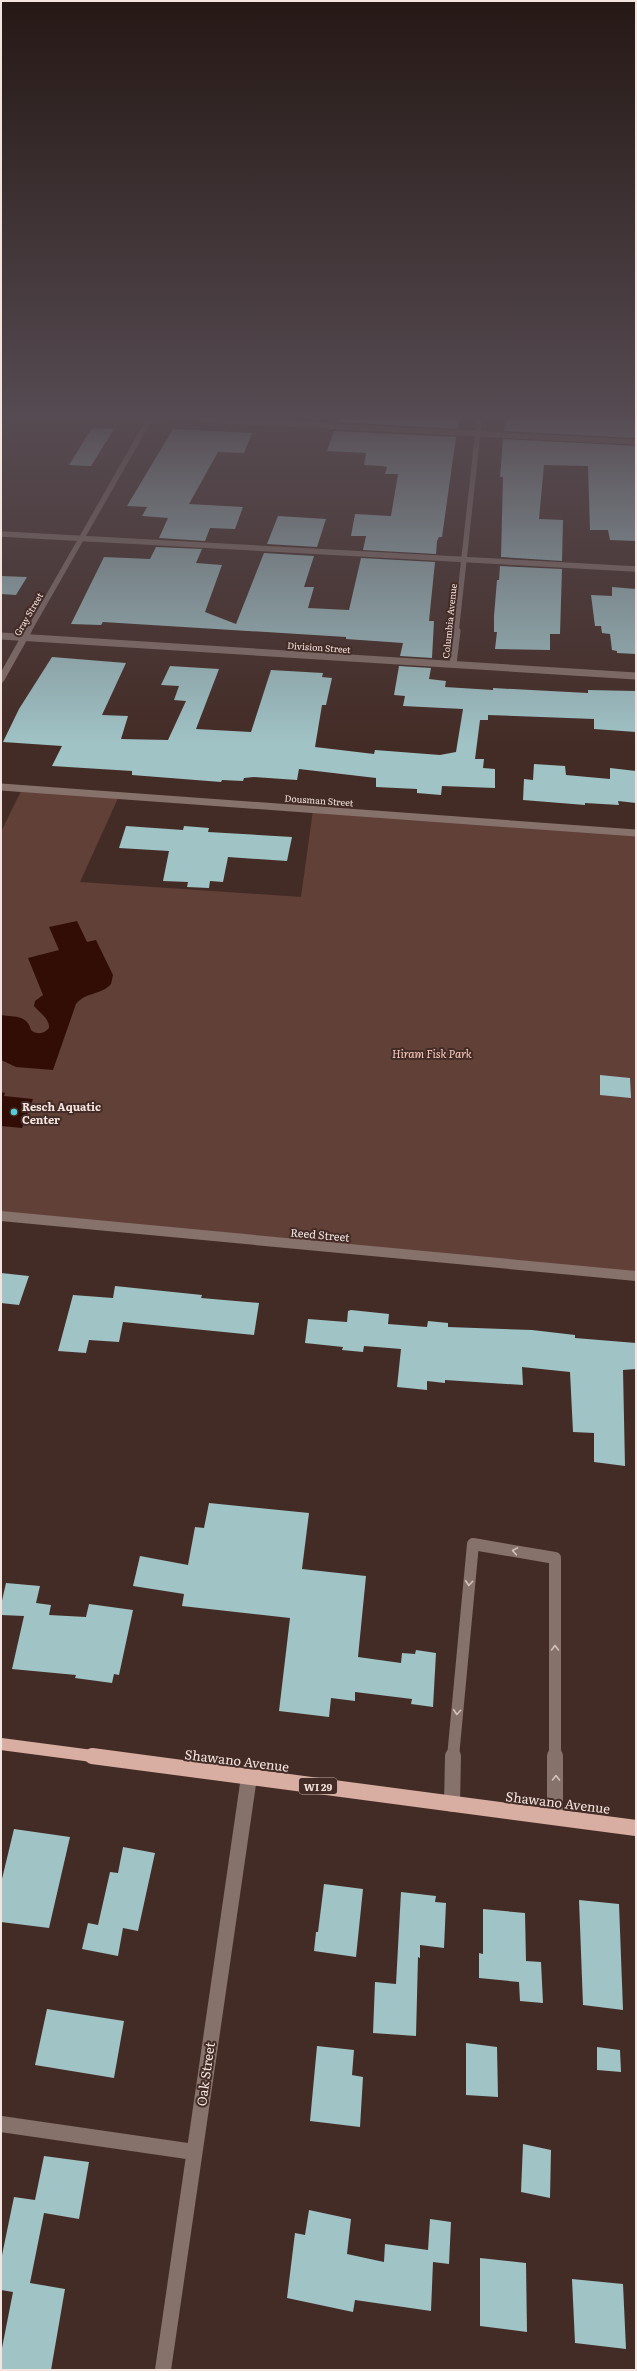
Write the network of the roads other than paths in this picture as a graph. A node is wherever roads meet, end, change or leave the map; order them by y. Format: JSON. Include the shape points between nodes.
{"nodes":[{"id":1,"x":90,"y":524,"type":"edge"},
{"id":2,"x":468,"y":524,"type":"edge"},
{"id":3,"x":1,"y":534,"type":"edge"},
{"id":4,"x":82,"y":538,"type":"junction"},
{"id":5,"x":464,"y":560,"type":"junction"},
{"id":6,"x":636,"y":569,"type":"edge"},
{"id":7,"x":1,"y":636,"type":"edge"},
{"id":8,"x":25,"y":638,"type":"junction"},
{"id":9,"x":454,"y":664,"type":"junction"},
{"id":10,"x":636,"y":676,"type":"edge"},
{"id":11,"x":1,"y":679,"type":"edge"},
{"id":12,"x":1,"y":787,"type":"edge"},
{"id":13,"x":636,"y":833,"type":"edge"},
{"id":14,"x":1,"y":1216,"type":"edge"},
{"id":15,"x":636,"y":1276,"type":"edge"},
{"id":16,"x":1,"y":1744,"type":"edge"},
{"id":17,"x":248,"y":1777,"type":"junction"},
{"id":18,"x":452,"y":1804,"type":"junction"},
{"id":19,"x":555,"y":1817,"type":"junction"},
{"id":20,"x":636,"y":1828,"type":"edge"},
{"id":21,"x":1,"y":2124,"type":"edge"},
{"id":22,"x":194,"y":2152,"type":"junction"},
{"id":23,"x":163,"y":2370,"type":"edge"}],
"edges":[{"from":1,"to":4,"type":"street","name":"Gray Street"},
{"from":2,"to":5,"type":"street","name":"Columbia Avenue"},
{"from":3,"to":4,"type":"street"},
{"from":4,"to":5,"type":"street"},
{"from":4,"to":8,"type":"street","name":"Gray Street"},
{"from":5,"to":6,"type":"street"},
{"from":5,"to":9,"type":"street","name":"Columbia Avenue"},
{"from":7,"to":8,"type":"street","name":"Division Street"},
{"from":8,"to":9,"type":"street","name":"Division Street"},
{"from":8,"to":11,"type":"street","name":"Gray Street"},
{"from":9,"to":10,"type":"street","name":"Division Street"},
{"from":12,"to":13,"type":"street","name":"Dousman Street"},
{"from":14,"to":15,"type":"street","name":"Reed Street"},
{"from":16,"to":17,"type":"main road","name":"Shawano Avenue","number":"WI 29"},
{"from":17,"to":18,"type":"main road","name":"Shawano Avenue","number":"WI 29"},
{"from":17,"to":22,"type":"street","name":"Oak Street"},
{"from":18,"to":19,"type":"main road","name":"Shawano Avenue","number":"WI 29"},
{"from":19,"to":18,"type":"street","one_way":true,"via":[[554,1558],[472,1544],[453,1758]]},
{"from":19,"to":20,"type":"main road","name":"Shawano Avenue","number":"WI 29"},
{"from":21,"to":22,"type":"street"},
{"from":22,"to":23,"type":"street","name":"Oak Street"}]}
